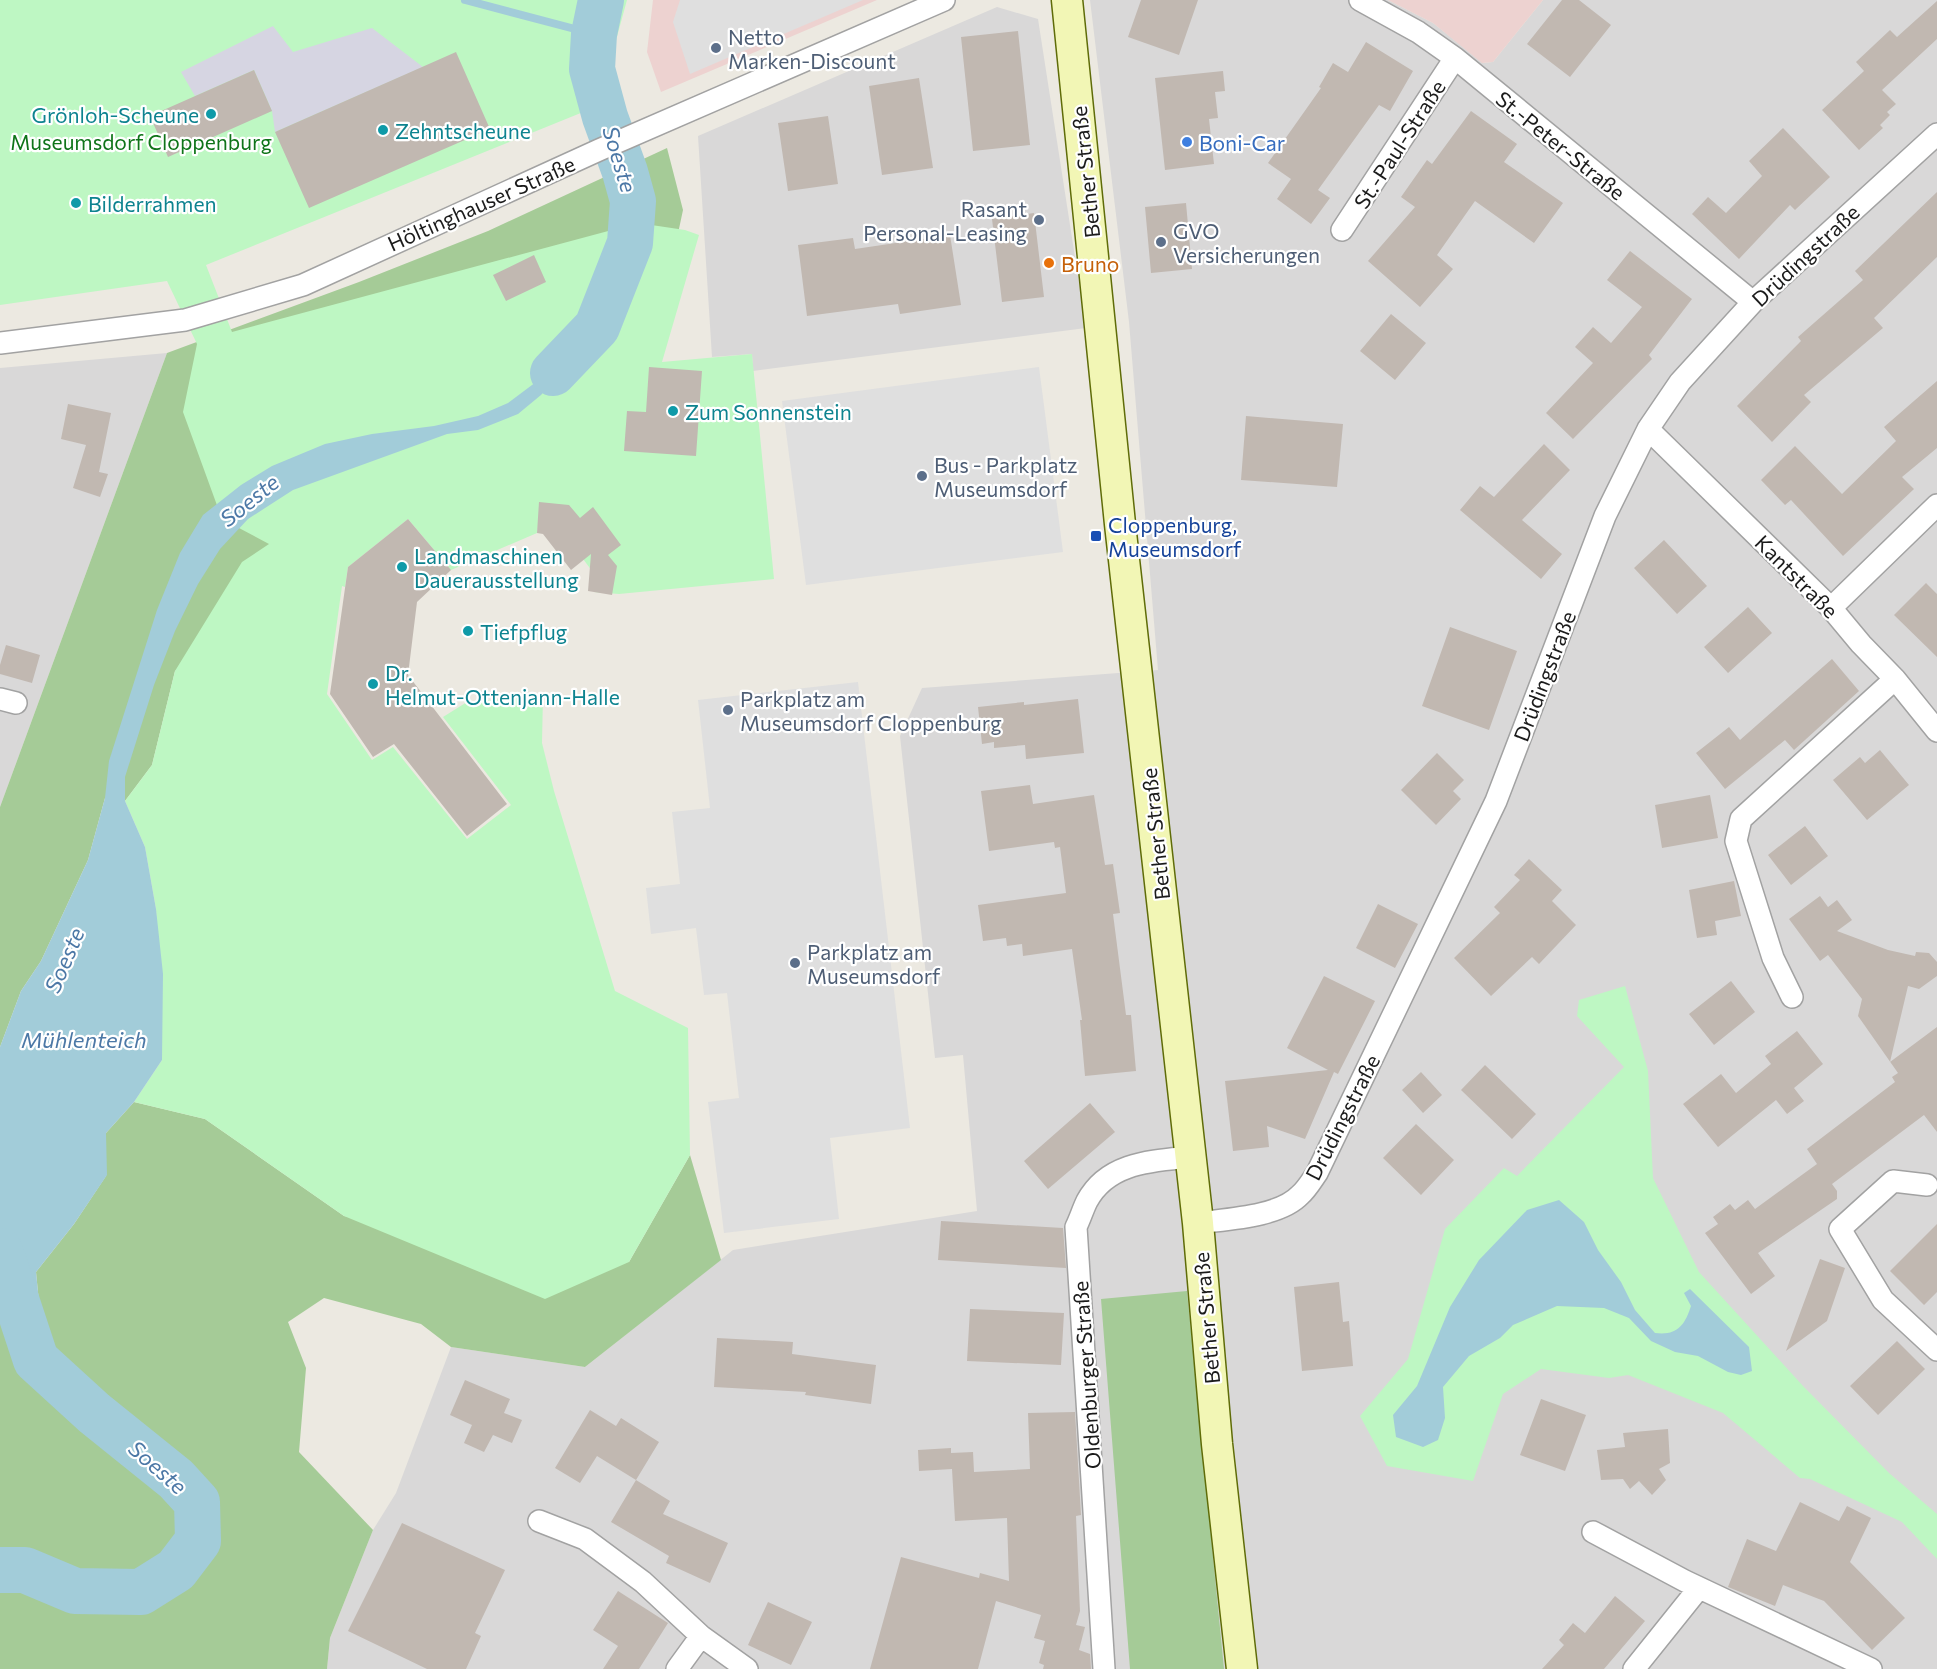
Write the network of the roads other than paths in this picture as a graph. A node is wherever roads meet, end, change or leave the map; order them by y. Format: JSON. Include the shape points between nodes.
{"nodes":[{"id":1,"x":944,"y":0,"type":"edge"},
{"id":2,"x":1067,"y":0,"type":"edge"},
{"id":3,"x":1360,"y":0,"type":"edge"},
{"id":4,"x":1455,"y":58,"type":"junction"},
{"id":5,"x":1937,"y":134,"type":"edge"},
{"id":6,"x":1342,"y":230,"type":"dead end"},
{"id":7,"x":1753,"y":302,"type":"junction"},
{"id":8,"x":0,"y":343,"type":"edge"},
{"id":9,"x":1648,"y":429,"type":"junction"},
{"id":10,"x":1937,"y":505,"type":"edge"},
{"id":11,"x":1831,"y":608,"type":"junction"},
{"id":12,"x":1895,"y":679,"type":"junction"},
{"id":13,"x":1937,"y":731,"type":"edge"},
{"id":14,"x":1792,"y":997,"type":"dead end"},
{"id":15,"x":1191,"y":1157,"type":"junction"},
{"id":16,"x":1927,"y":1185,"type":"dead end"},
{"id":17,"x":1198,"y":1223,"type":"junction"},
{"id":18,"x":1937,"y":1350,"type":"edge"},
{"id":19,"x":539,"y":1521,"type":"dead end"},
{"id":20,"x":1593,"y":1532,"type":"dead end"},
{"id":21,"x":1699,"y":1588,"type":"junction"},
{"id":22,"x":701,"y":1636,"type":"junction"},
{"id":23,"x":677,"y":1669,"type":"edge"},
{"id":24,"x":747,"y":1669,"type":"edge"},
{"id":25,"x":1104,"y":1669,"type":"edge"},
{"id":26,"x":1242,"y":1669,"type":"edge"},
{"id":27,"x":1634,"y":1669,"type":"edge"},
{"id":28,"x":1871,"y":1669,"type":"edge"}],
"edges":[{"from":1,"to":8,"type":"street","name":"Höltinghauser Straße","via":[[628,137],[303,285],[185,320]]},
{"from":2,"to":15,"type":"street","name":"Bether Straße","via":[[1120,524]]},
{"from":3,"to":4,"type":"street","name":"St.-Peter-Straße"},
{"from":4,"to":6,"type":"street","name":"St.-Paul-Straße"},
{"from":4,"to":7,"type":"street","name":"St.-Peter-Straße"},
{"from":5,"to":7,"type":"street","name":"Drüdingstraße"},
{"from":7,"to":9,"type":"street","name":"Drüdingstraße","via":[[1680,382]]},
{"from":9,"to":11,"type":"street","name":"Kantstraße"},
{"from":9,"to":17,"type":"street","name":"Drüdingstraße","via":[[1605,516],[1496,801],[1317,1173],[1300,1196],[1285,1206]]},
{"from":10,"to":11,"type":"street"},
{"from":11,"to":12,"type":"street","name":"Kantstraße"},
{"from":12,"to":13,"type":"street","name":"Kantstraße"},
{"from":12,"to":14,"type":"street","via":[[1741,819],[1737,841],[1773,958]]},
{"from":15,"to":17,"type":"street","name":"Bether Straße"},
{"from":15,"to":25,"type":"street","name":"Oldenburger Straße","via":[[1134,1164],[1104,1179],[1087,1200],[1076,1227]]},
{"from":16,"to":18,"type":"street","via":[[1893,1181],[1840,1229],[1883,1300]]},
{"from":17,"to":26,"type":"street","name":"Bether Straße"},
{"from":19,"to":22,"type":"street","via":[[585,1539],[643,1582]]},
{"from":20,"to":21,"type":"street"},
{"from":21,"to":27,"type":"street"},
{"from":21,"to":28,"type":"street"},
{"from":22,"to":23,"type":"street"},
{"from":22,"to":24,"type":"street"}]}
